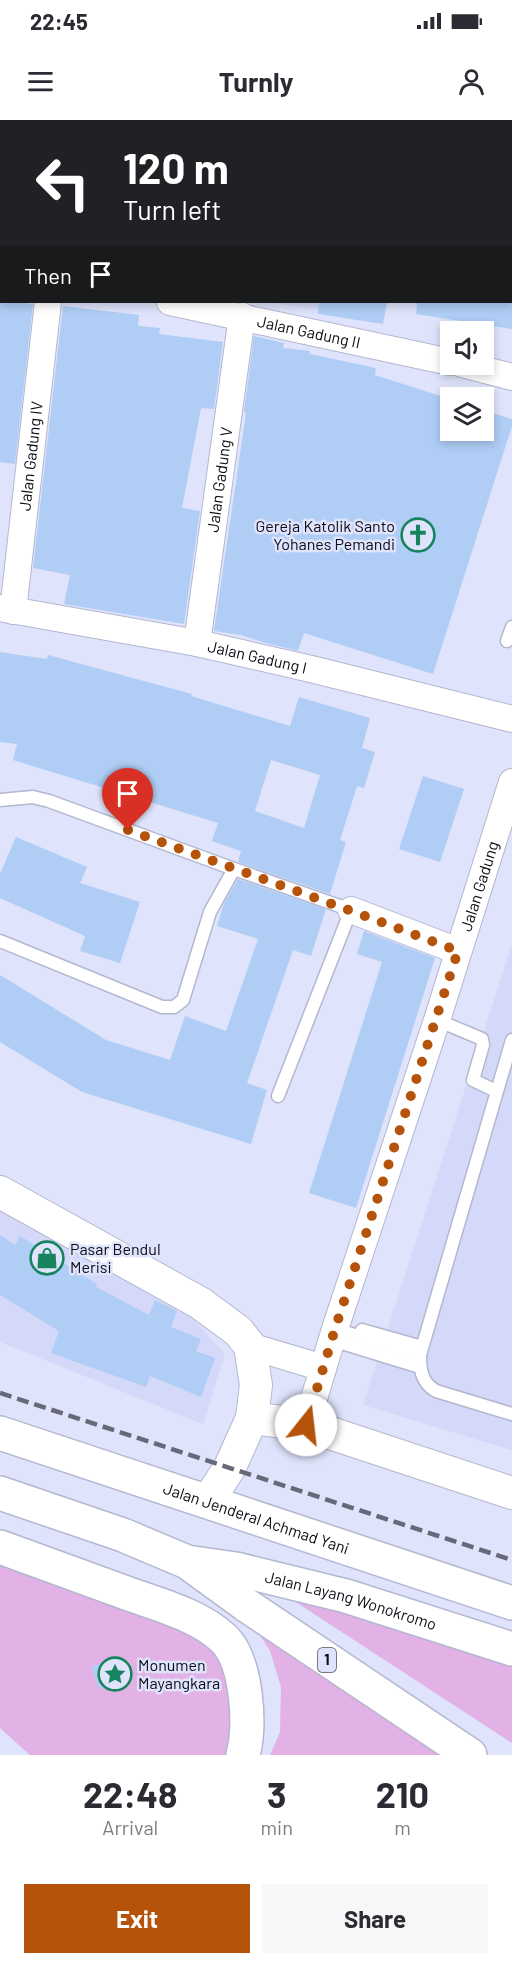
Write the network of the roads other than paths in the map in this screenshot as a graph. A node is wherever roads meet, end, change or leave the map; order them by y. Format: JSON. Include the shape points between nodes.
{"nodes":[{"id":1,"x":48,"y":303,"type":"edge"},
{"id":2,"x":175,"y":303,"type":"edge"},
{"id":3,"x":242,"y":316,"type":"junction"},
{"id":4,"x":440,"y":360,"type":"edge"},
{"id":5,"x":494,"y":372,"type":"edge"},
{"id":6,"x":512,"y":377,"type":"edge"},
{"id":7,"x":6,"y":610,"type":"edge"},
{"id":8,"x":512,"y":627,"type":"edge"},
{"id":9,"x":507,"y":641,"type":"dead end"},
{"id":10,"x":197,"y":643,"type":"junction"},
{"id":11,"x":512,"y":719,"type":"edge"},
{"id":12,"x":512,"y":782,"type":"edge"},
{"id":13,"x":0,"y":800,"type":"edge"},
{"id":14,"x":234,"y":869,"type":"junction"},
{"id":15,"x":351,"y":910,"type":"junction"},
{"id":16,"x":0,"y":940,"type":"edge"},
{"id":17,"x":458,"y":951,"type":"junction"},
{"id":18,"x":437,"y":1020,"type":"junction"},
{"id":19,"x":512,"y":1040,"type":"edge"},
{"id":20,"x":496,"y":1091,"type":"junction"},
{"id":21,"x":278,"y":1096,"type":"dead end"},
{"id":22,"x":0,"y":1192,"type":"edge"},
{"id":23,"x":335,"y":1331,"type":"junction"},
{"id":24,"x":250,"y":1346,"type":"junction"},
{"id":25,"x":421,"y":1356,"type":"junction"},
{"id":26,"x":323,"y":1368,"type":"junction"},
{"id":27,"x":512,"y":1414,"type":"edge"},
{"id":28,"x":252,"y":1418,"type":"junction"},
{"id":29,"x":306,"y":1425,"type":"junction"},
{"id":30,"x":0,"y":1432,"type":"edge"},
{"id":31,"x":0,"y":1493,"type":"edge"},
{"id":32,"x":512,"y":1493,"type":"edge"},
{"id":33,"x":208,"y":1501,"type":"junction"},
{"id":34,"x":0,"y":1547,"type":"edge"},
{"id":35,"x":187,"y":1562,"type":"junction"},
{"id":36,"x":512,"y":1603,"type":"edge"},
{"id":37,"x":512,"y":1649,"type":"edge"},
{"id":38,"x":243,"y":1755,"type":"edge"},
{"id":39,"x":470,"y":1755,"type":"edge"}],
"edges":[{"from":1,"to":7,"type":"street","name":"Jalan Gadung IV"},
{"from":2,"to":3,"type":"street","name":"Jalan Gadung II"},
{"from":3,"to":4,"type":"street","name":"Jalan Gadung II"},
{"from":3,"to":10,"type":"street","name":"Jalan Gadung V"},
{"from":5,"to":6,"type":"street"},
{"from":7,"to":10,"type":"street","name":"Jalan Gadung I"},
{"from":8,"to":9,"type":"lane"},
{"from":10,"to":11,"type":"street","name":"Jalan Gadung I"},
{"from":12,"to":17,"type":"street","name":"Jalan Gadung"},
{"from":13,"to":14,"type":"lane","via":[[33,797],[49,801]]},
{"from":14,"to":15,"type":"lane"},
{"from":14,"to":16,"type":"lane","via":[[210,912],[183,1000],[174,1007],[162,1007]]},
{"from":15,"to":17,"type":"street"},
{"from":15,"to":21,"type":"lane"},
{"from":17,"to":18,"type":"street","name":"Jalan Gadung"},
{"from":18,"to":20,"type":"lane","via":[[482,1039],[473,1080]]},
{"from":18,"to":23,"type":"street","name":"Jalan Gadung"},
{"from":19,"to":20,"type":"lane"},
{"from":20,"to":25,"type":"lane"},
{"from":22,"to":24,"type":"street","via":[[200,1303],[238,1331]]},
{"from":23,"to":25,"type":"lane"},
{"from":23,"to":25,"type":"lane"},
{"from":23,"to":26,"type":"street","name":"Jalan Gadung"},
{"from":24,"to":26,"type":"street"},
{"from":24,"to":28,"type":"street","via":[[256,1385]]},
{"from":25,"to":27,"type":"lane","via":[[423,1379],[436,1391]]},
{"from":26,"to":29,"type":"street","name":"Jalan Gadung"},
{"from":28,"to":29,"type":"street"},
{"from":28,"to":33,"type":"street","via":[[230,1467]]},
{"from":29,"to":32,"type":"street"},
{"from":30,"to":33,"type":"highway","name":"Jalan Jenderal Achmad Yani"},
{"from":31,"to":35,"type":"highway","name":"Jalan Layang Wonokromo","number":"1","via":[[123,1535]]},
{"from":33,"to":36,"type":"highway","name":"Jalan Jenderal Achmad Yani"},
{"from":34,"to":38,"type":"highway","via":[[190,1617],[224,1639],[242,1670],[246,1719]]},
{"from":35,"to":37,"type":"highway","name":"Jalan Layang Wonokromo","number":"1","via":[[236,1569],[346,1596]]},
{"from":35,"to":39,"type":"highway","name":"Jalan Layang Wonokromo","number":"1"}]}
